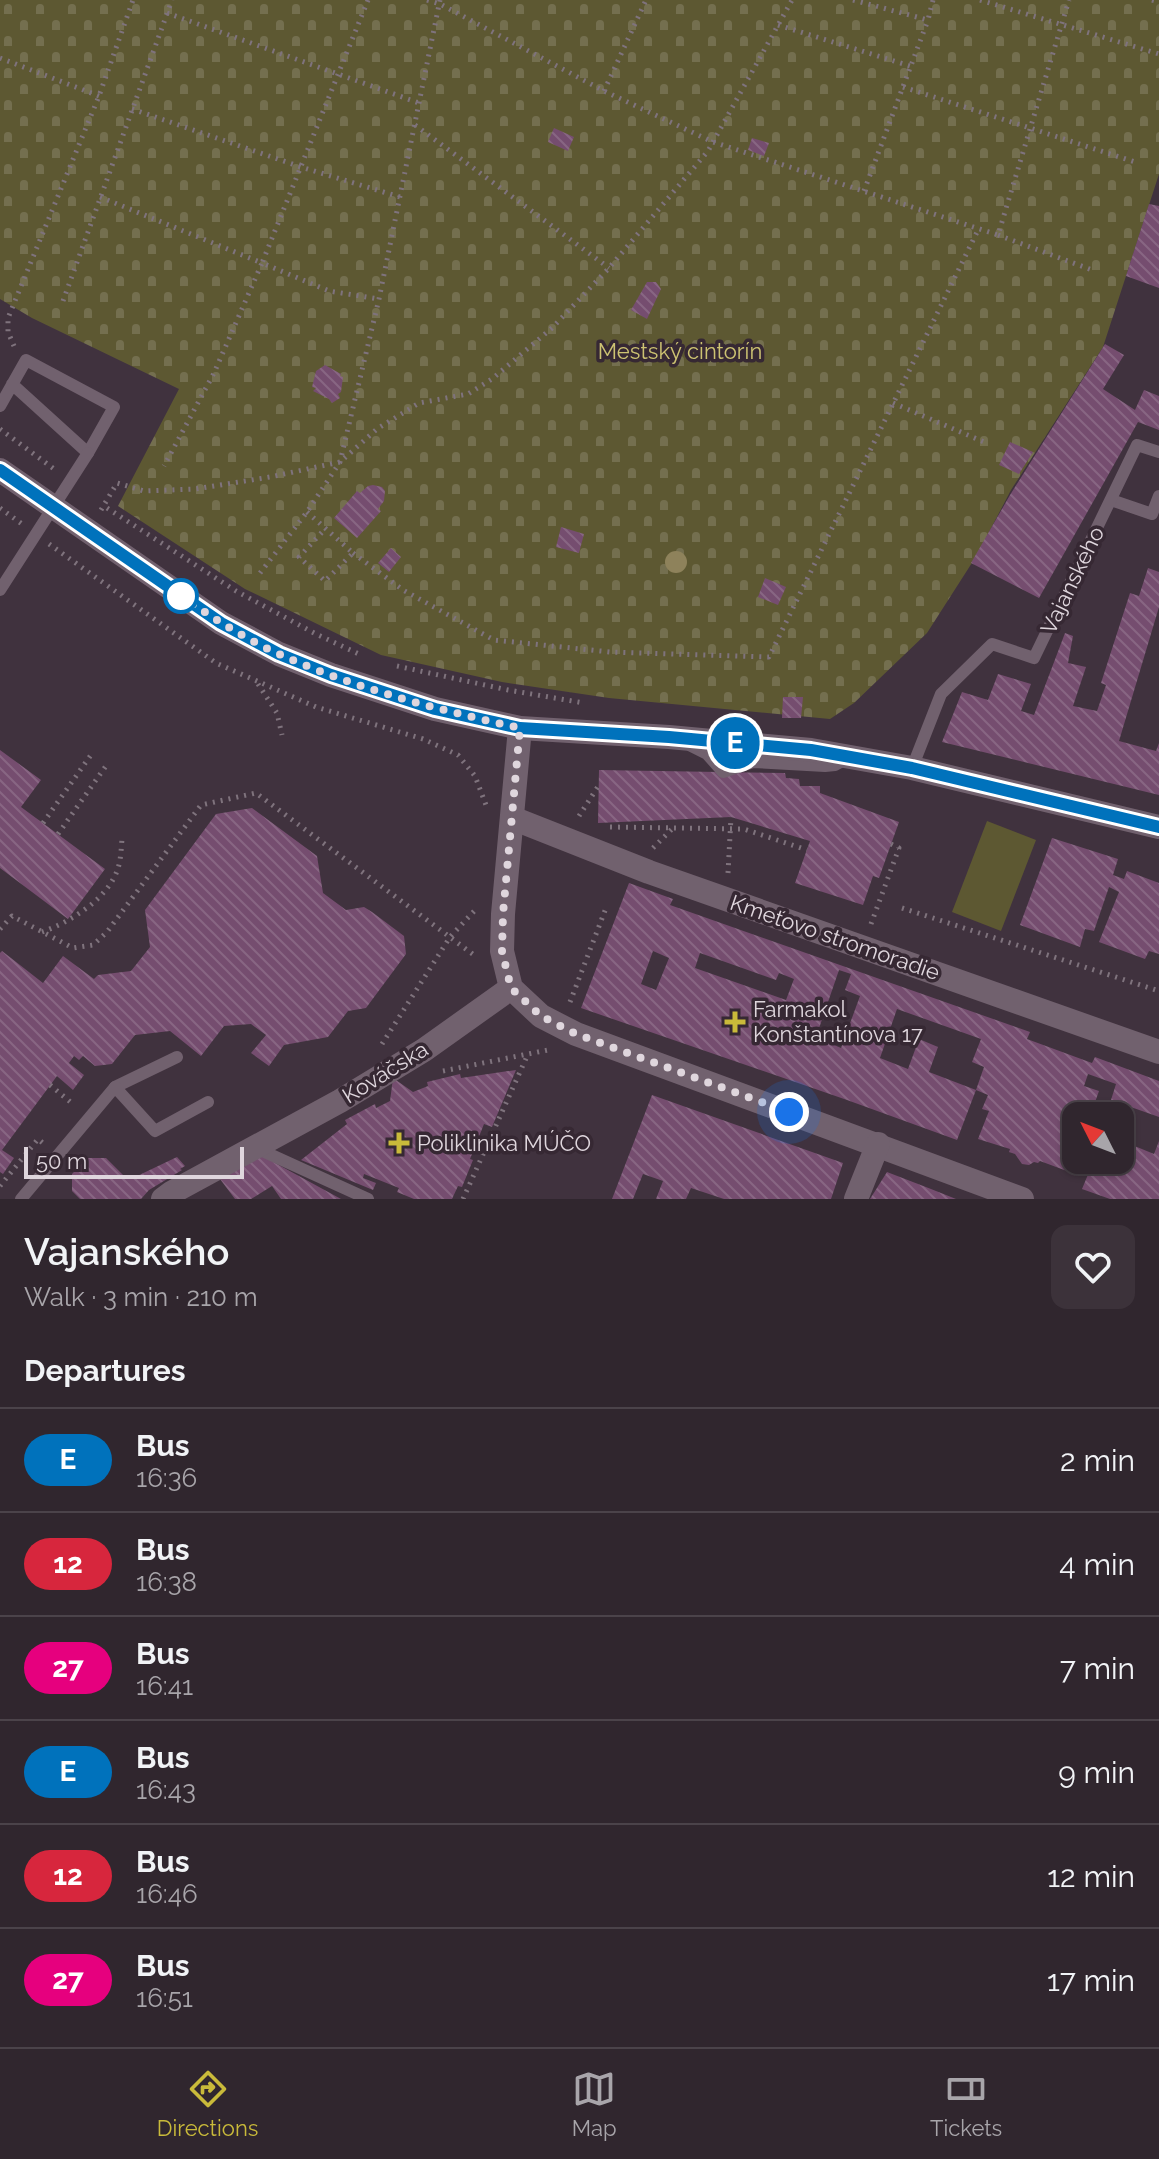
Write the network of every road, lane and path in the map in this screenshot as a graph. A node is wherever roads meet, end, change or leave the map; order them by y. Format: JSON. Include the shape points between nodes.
{"nodes":[{"id":1,"x":133,"y":0,"type":"edge"},
{"id":2,"x":172,"y":0,"type":"edge"},
{"id":3,"x":368,"y":0,"type":"edge"},
{"id":4,"x":427,"y":0,"type":"edge"},
{"id":5,"x":646,"y":0,"type":"edge"},
{"id":6,"x":792,"y":0,"type":"edge"},
{"id":7,"x":853,"y":0,"type":"edge"},
{"id":8,"x":933,"y":0,"type":"edge"},
{"id":9,"x":980,"y":0,"type":"edge"},
{"id":10,"x":1069,"y":0,"type":"edge"},
{"id":11,"x":1152,"y":0,"type":"edge"},
{"id":12,"x":440,"y":2,"type":"edge"},
{"id":13,"x":1159,"y":2,"type":"edge"},
{"id":14,"x":167,"y":13,"type":"junction"},
{"id":15,"x":928,"y":20,"type":"junction"},
{"id":16,"x":778,"y":25,"type":"junction"},
{"id":17,"x":1061,"y":25,"type":"junction"},
{"id":18,"x":1159,"y":54,"type":"edge"},
{"id":19,"x":0,"y":58,"type":"edge"},
{"id":20,"x":910,"y":66,"type":"junction"},
{"id":21,"x":339,"y":74,"type":"junction"},
{"id":22,"x":903,"y":87,"type":"junction"},
{"id":23,"x":604,"y":91,"type":"junction"},
{"id":24,"x":99,"y":96,"type":"junction"},
{"id":25,"x":419,"y":103,"type":"junction"},
{"id":26,"x":132,"y":109,"type":"junction"},
{"id":27,"x":415,"y":125,"type":"junction"},
{"id":28,"x":1030,"y":128,"type":"junction"},
{"id":29,"x":713,"y":142,"type":"junction"},
{"id":30,"x":1135,"y":162,"type":"dead end"},
{"id":31,"x":301,"y":167,"type":"junction"},
{"id":32,"x":864,"y":191,"type":"junction"},
{"id":33,"x":100,"y":197,"type":"junction"},
{"id":34,"x":400,"y":197,"type":"junction"},
{"id":35,"x":979,"y":228,"type":"junction"},
{"id":36,"x":998,"y":235,"type":"junction"},
{"id":37,"x":262,"y":263,"type":"junction"},
{"id":38,"x":609,"y":268,"type":"junction"},
{"id":39,"x":1092,"y":270,"type":"dead end"},
{"id":40,"x":379,"y":299,"type":"junction"},
{"id":41,"x":63,"y":301,"type":"dead end"},
{"id":42,"x":26,"y":360,"type":"junction"},
{"id":43,"x":12,"y":384,"type":"junction"},
{"id":44,"x":893,"y":403,"type":"junction"},
{"id":45,"x":0,"y":406,"type":"edge"},
{"id":46,"x":0,"y":429,"type":"edge"},
{"id":47,"x":984,"y":442,"type":"dead end"},
{"id":48,"x":1159,"y":452,"type":"edge"},
{"id":49,"x":88,"y":453,"type":"junction"},
{"id":50,"x":340,"y":462,"type":"junction"},
{"id":51,"x":164,"y":466,"type":"dead end"},
{"id":52,"x":0,"y":470,"type":"edge"},
{"id":53,"x":70,"y":481,"type":"junction"},
{"id":54,"x":1159,"y":496,"type":"edge"},
{"id":55,"x":1111,"y":500,"type":"junction"},
{"id":56,"x":104,"y":506,"type":"junction"},
{"id":57,"x":53,"y":507,"type":"junction"},
{"id":58,"x":0,"y":508,"type":"edge"},
{"id":59,"x":307,"y":512,"type":"junction"},
{"id":60,"x":325,"y":529,"type":"junction"},
{"id":61,"x":35,"y":534,"type":"junction"},
{"id":62,"x":353,"y":553,"type":"junction"},
{"id":63,"x":260,"y":573,"type":"dead end"},
{"id":64,"x":0,"y":590,"type":"edge"},
{"id":65,"x":365,"y":656,"type":"dead end"},
{"id":66,"x":391,"y":665,"type":"dead end"},
{"id":67,"x":258,"y":683,"type":"junction"},
{"id":68,"x":594,"y":704,"type":"dead end"},
{"id":69,"x":520,"y":728,"type":"junction"},
{"id":70,"x":282,"y":735,"type":"dead end"},
{"id":71,"x":93,"y":752,"type":"dead end"},
{"id":72,"x":108,"y":763,"type":"dead end"},
{"id":73,"x":912,"y":768,"type":"junction"},
{"id":74,"x":599,"y":785,"type":"dead end"},
{"id":75,"x":487,"y":807,"type":"dead end"},
{"id":76,"x":731,"y":817,"type":"dead end"},
{"id":77,"x":512,"y":818,"type":"junction"},
{"id":78,"x":577,"y":819,"type":"dead end"},
{"id":79,"x":43,"y":823,"type":"dead end"},
{"id":80,"x":1159,"y":827,"type":"edge"},
{"id":81,"x":673,"y":828,"type":"dead end"},
{"id":82,"x":730,"y":829,"type":"junction"},
{"id":83,"x":58,"y":834,"type":"dead end"},
{"id":84,"x":122,"y":839,"type":"dead end"},
{"id":85,"x":891,"y":844,"type":"dead end"},
{"id":86,"x":807,"y":850,"type":"dead end"},
{"id":87,"x":721,"y":897,"type":"junction"},
{"id":88,"x":606,"y":908,"type":"dead end"},
{"id":89,"x":902,"y":908,"type":"dead end"},
{"id":90,"x":477,"y":919,"type":"dead end"},
{"id":91,"x":0,"y":929,"type":"edge"},
{"id":92,"x":41,"y":932,"type":"junction"},
{"id":93,"x":450,"y":937,"type":"junction"},
{"id":94,"x":475,"y":944,"type":"dead end"},
{"id":95,"x":862,"y":947,"type":"junction"},
{"id":96,"x":474,"y":955,"type":"junction"},
{"id":97,"x":511,"y":988,"type":"junction"},
{"id":98,"x":1159,"y":991,"type":"edge"},
{"id":99,"x":490,"y":1003,"type":"junction"},
{"id":100,"x":568,"y":1007,"type":"dead end"},
{"id":101,"x":382,"y":1044,"type":"dead end"},
{"id":102,"x":539,"y":1046,"type":"dead end"},
{"id":103,"x":548,"y":1050,"type":"junction"},
{"id":104,"x":1159,"y":1052,"type":"edge"},
{"id":105,"x":528,"y":1054,"type":"junction"},
{"id":106,"x":177,"y":1057,"type":"dead end"},
{"id":107,"x":560,"y":1057,"type":"dead end"},
{"id":108,"x":439,"y":1072,"type":"dead end"},
{"id":109,"x":50,"y":1085,"type":"dead end"},
{"id":110,"x":115,"y":1087,"type":"junction"},
{"id":111,"x":208,"y":1102,"type":"dead end"},
{"id":112,"x":88,"y":1117,"type":"junction"},
{"id":113,"x":878,"y":1144,"type":"junction"},
{"id":114,"x":254,"y":1146,"type":"junction"},
{"id":115,"x":21,"y":1199,"type":"edge"},
{"id":116,"x":163,"y":1199,"type":"edge"},
{"id":117,"x":368,"y":1199,"type":"edge"},
{"id":118,"x":463,"y":1199,"type":"edge"},
{"id":119,"x":856,"y":1199,"type":"edge"},
{"id":120,"x":1022,"y":1199,"type":"edge"}],
"edges":[{"from":1,"to":24,"type":"path"},
{"from":2,"to":14,"type":"path"},
{"from":3,"to":21,"type":"path"},
{"from":4,"to":12,"type":"path"},
{"from":5,"to":23,"type":"path"},
{"from":6,"to":16,"type":"path"},
{"from":7,"to":15,"type":"path"},
{"from":8,"to":15,"type":"path"},
{"from":9,"to":17,"type":"path"},
{"from":10,"to":17,"type":"path"},
{"from":11,"to":13,"type":"path"},
{"from":12,"to":23,"type":"path"},
{"from":12,"to":25,"type":"path"},
{"from":14,"to":21,"type":"path"},
{"from":14,"to":26,"type":"path"},
{"from":15,"to":20,"type":"path"},
{"from":16,"to":20,"type":"path"},
{"from":16,"to":29,"type":"path"},
{"from":17,"to":18,"type":"path"},
{"from":17,"to":28,"type":"path"},
{"from":19,"to":24,"type":"path"},
{"from":20,"to":22,"type":"path"},
{"from":21,"to":25,"type":"path"},
{"from":21,"to":31,"type":"path"},
{"from":22,"to":28,"type":"path"},
{"from":22,"to":32,"type":"path"},
{"from":23,"to":29,"type":"path"},
{"from":24,"to":42,"type":"path","via":[[8,318],[11,341]]},
{"from":25,"to":27,"type":"path"},
{"from":26,"to":31,"type":"path"},
{"from":26,"to":33,"type":"path"},
{"from":27,"to":34,"type":"path"},
{"from":27,"to":38,"type":"path"},
{"from":28,"to":30,"type":"path"},
{"from":28,"to":36,"type":"path"},
{"from":29,"to":32,"type":"path"},
{"from":29,"to":38,"type":"path"},
{"from":31,"to":34,"type":"path"},
{"from":31,"to":37,"type":"path"},
{"from":32,"to":35,"type":"path"},
{"from":33,"to":37,"type":"path"},
{"from":33,"to":41,"type":"path"},
{"from":34,"to":40,"type":"path"},
{"from":35,"to":36,"type":"path"},
{"from":35,"to":44,"type":"path"},
{"from":36,"to":39,"type":"path"},
{"from":37,"to":40,"type":"path","via":[[329,291]]},
{"from":37,"to":51,"type":"path","via":[[214,373]]},
{"from":38,"to":50,"type":"path","via":[[552,328],[492,379],[468,394],[419,403],[377,429]]},
{"from":40,"to":50,"type":"path"},
{"from":42,"to":43,"type":"lane"},
{"from":42,"to":49,"type":"lane","via":[[114,407]]},
{"from":43,"to":45,"type":"lane"},
{"from":43,"to":49,"type":"lane"},
{"from":44,"to":47,"type":"path"},
{"from":44,"to":62,"type":"path","via":[[769,657],[610,652],[494,640],[403,590]]},
{"from":46,"to":53,"type":"path"},
{"from":48,"to":55,"type":"lane","name":"Vajanského","via":[[1137,445]]},
{"from":49,"to":53,"type":"lane"},
{"from":50,"to":56,"type":"path","via":[[195,489],[144,491],[117,483]]},
{"from":50,"to":59,"type":"path"},
{"from":52,"to":57,"type":"street"},
{"from":53,"to":56,"type":"path"},
{"from":53,"to":57,"type":"lane"},
{"from":54,"to":55,"type":"lane","name":"Vajanského","via":[[1152,514]]},
{"from":55,"to":73,"type":"lane","name":"Vajanského","via":[[1034,658],[992,644],[941,694]]},
{"from":56,"to":65,"type":"path","via":[[236,591]]},
{"from":57,"to":61,"type":"lane"},
{"from":57,"to":69,"type":"street","via":[[221,623],[279,654],[435,709]]},
{"from":58,"to":61,"type":"path"},
{"from":59,"to":60,"type":"path"},
{"from":59,"to":63,"type":"path"},
{"from":60,"to":62,"type":"path"},
{"from":60,"to":62,"type":"path","via":[[299,557],[325,581]]},
{"from":61,"to":64,"type":"lane"},
{"from":61,"to":67,"type":"path","via":[[216,663]]},
{"from":66,"to":68,"type":"path"},
{"from":67,"to":70,"type":"path","via":[[277,713]]},
{"from":67,"to":75,"type":"path","via":[[458,755],[475,776]]},
{"from":69,"to":73,"type":"street","via":[[811,750]]},
{"from":69,"to":77,"type":"street"},
{"from":71,"to":79,"type":"path"},
{"from":72,"to":83,"type":"path"},
{"from":73,"to":80,"type":"street"},
{"from":74,"to":78,"type":"path"},
{"from":76,"to":82,"type":"path"},
{"from":77,"to":87,"type":"street","name":"Kmeťovo stromoradie"},
{"from":77,"to":97,"type":"street","via":[[502,951]]},
{"from":81,"to":82,"type":"path"},
{"from":82,"to":86,"type":"path"},
{"from":82,"to":87,"type":"path"},
{"from":84,"to":92,"type":"path","via":[[116,873],[105,890],[69,921]]},
{"from":85,"to":95,"type":"path","via":[[899,848]]},
{"from":87,"to":95,"type":"street","name":"Kmeťovo stromoradie"},
{"from":88,"to":100,"type":"path"},
{"from":89,"to":98,"type":"path"},
{"from":90,"to":93,"type":"path","via":[[478,906]]},
{"from":91,"to":92,"type":"path","via":[[12,916]]},
{"from":92,"to":93,"type":"path","via":[[73,948],[93,945],[201,805],[256,793]]},
{"from":93,"to":96,"type":"path"},
{"from":93,"to":101,"type":"path"},
{"from":94,"to":96,"type":"path"},
{"from":95,"to":104,"type":"street","name":"Kmeťovo stromoradie"},
{"from":96,"to":99,"type":"path"},
{"from":97,"to":99,"type":"street","name":"Kováčska"},
{"from":97,"to":113,"type":"street","via":[[541,1016],[576,1034]]},
{"from":99,"to":114,"type":"street","name":"Kováčska","via":[[340,1101]]},
{"from":102,"to":103,"type":"path"},
{"from":103,"to":105,"type":"path"},
{"from":103,"to":107,"type":"path"},
{"from":105,"to":108,"type":"path"},
{"from":105,"to":118,"type":"path"},
{"from":106,"to":110,"type":"lane"},
{"from":109,"to":112,"type":"path"},
{"from":110,"to":111,"type":"lane","via":[[155,1131]]},
{"from":110,"to":112,"type":"lane"},
{"from":112,"to":115,"type":"lane"},
{"from":113,"to":119,"type":"street"},
{"from":113,"to":120,"type":"street"},
{"from":114,"to":116,"type":"street","name":"Kováčska"},
{"from":114,"to":117,"type":"lane"}]}
